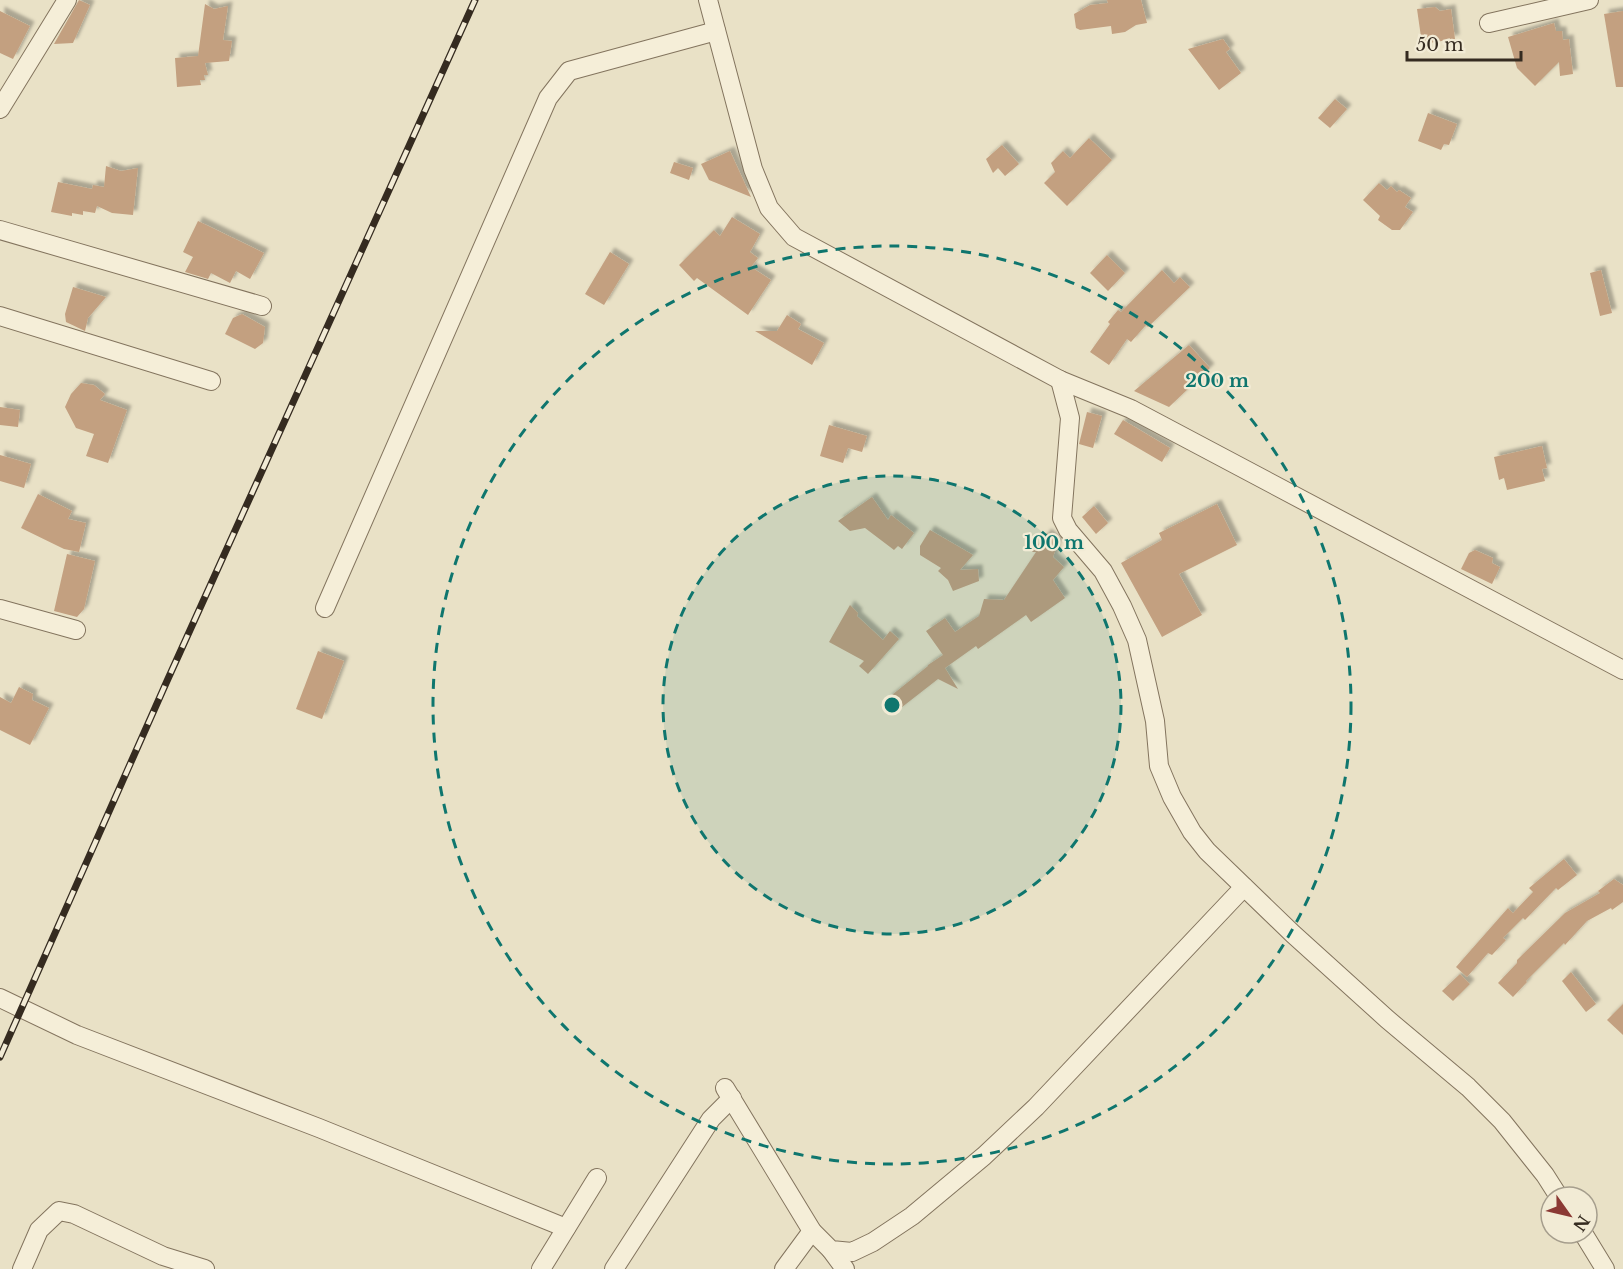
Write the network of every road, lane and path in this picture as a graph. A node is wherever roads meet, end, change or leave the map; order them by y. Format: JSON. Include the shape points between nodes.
{"nodes":[{"id":1,"x":67,"y":0,"type":"edge"},
{"id":2,"x":708,"y":0,"type":"edge"},
{"id":3,"x":1589,"y":0,"type":"edge"},
{"id":4,"x":1489,"y":23,"type":"dead end"},
{"id":5,"x":716,"y":31,"type":"junction"},
{"id":6,"x":0,"y":109,"type":"edge"},
{"id":7,"x":0,"y":230,"type":"edge"},
{"id":8,"x":262,"y":306,"type":"dead end"},
{"id":9,"x":0,"y":316,"type":"edge"},
{"id":10,"x":1060,"y":380,"type":"junction"},
{"id":11,"x":211,"y":381,"type":"dead end"},
{"id":12,"x":326,"y":608,"type":"dead end"},
{"id":13,"x":0,"y":609,"type":"edge"},
{"id":14,"x":76,"y":630,"type":"dead end"},
{"id":15,"x":1623,"y":670,"type":"edge"},
{"id":16,"x":1244,"y":886,"type":"junction"},
{"id":17,"x":0,"y":998,"type":"edge"},
{"id":18,"x":597,"y":1178,"type":"dead end"},
{"id":19,"x":1552,"y":1185,"type":"edge"},
{"id":20,"x":566,"y":1228,"type":"junction"},
{"id":21,"x":812,"y":1231,"type":"junction"},
{"id":22,"x":1590,"y":1245,"type":"edge"},
{"id":23,"x":831,"y":1250,"type":"junction"},
{"id":24,"x":22,"y":1269,"type":"edge"},
{"id":25,"x":206,"y":1269,"type":"edge"},
{"id":26,"x":541,"y":1269,"type":"edge"},
{"id":27,"x":614,"y":1269,"type":"edge"},
{"id":28,"x":784,"y":1269,"type":"edge"},
{"id":29,"x":845,"y":1269,"type":"edge"},
{"id":30,"x":1605,"y":1269,"type":"edge"}],
"edges":[{"from":1,"to":6,"type":"street"},
{"from":2,"to":5,"type":"street"},
{"from":3,"to":4,"type":"street"},
{"from":5,"to":10,"type":"street","via":[[753,169],[770,208],[794,237]]},
{"from":5,"to":12,"type":"street","via":[[569,71],[548,98]]},
{"from":7,"to":8,"type":"street"},
{"from":9,"to":11,"type":"street"},
{"from":10,"to":15,"type":"street","via":[[1131,409]]},
{"from":10,"to":16,"type":"street","via":[[1070,418],[1062,518],[1103,571],[1137,640],[1155,722],[1159,766],[1172,797],[1191,832]]},
{"from":13,"to":14,"type":"street"},
{"from":16,"to":19,"type":"street","via":[[1387,1019],[1468,1086],[1502,1121]]},
{"from":16,"to":23,"type":"street","via":[[1074,1068],[984,1156],[912,1216],[873,1242],[852,1252]]},
{"from":17,"to":20,"type":"street","via":[[76,1035]]},
{"from":18,"to":20,"type":"street"},
{"from":20,"to":26,"type":"street"},
{"from":21,"to":23,"type":"street"},
{"from":21,"to":27,"type":"street","via":[[729,1093]]},
{"from":21,"to":28,"type":"street"},
{"from":22,"to":30,"type":"street"},
{"from":23,"to":29,"type":"street"},
{"from":24,"to":25,"type":"street","via":[[39,1230],[58,1211],[74,1214],[163,1256]]}]}
